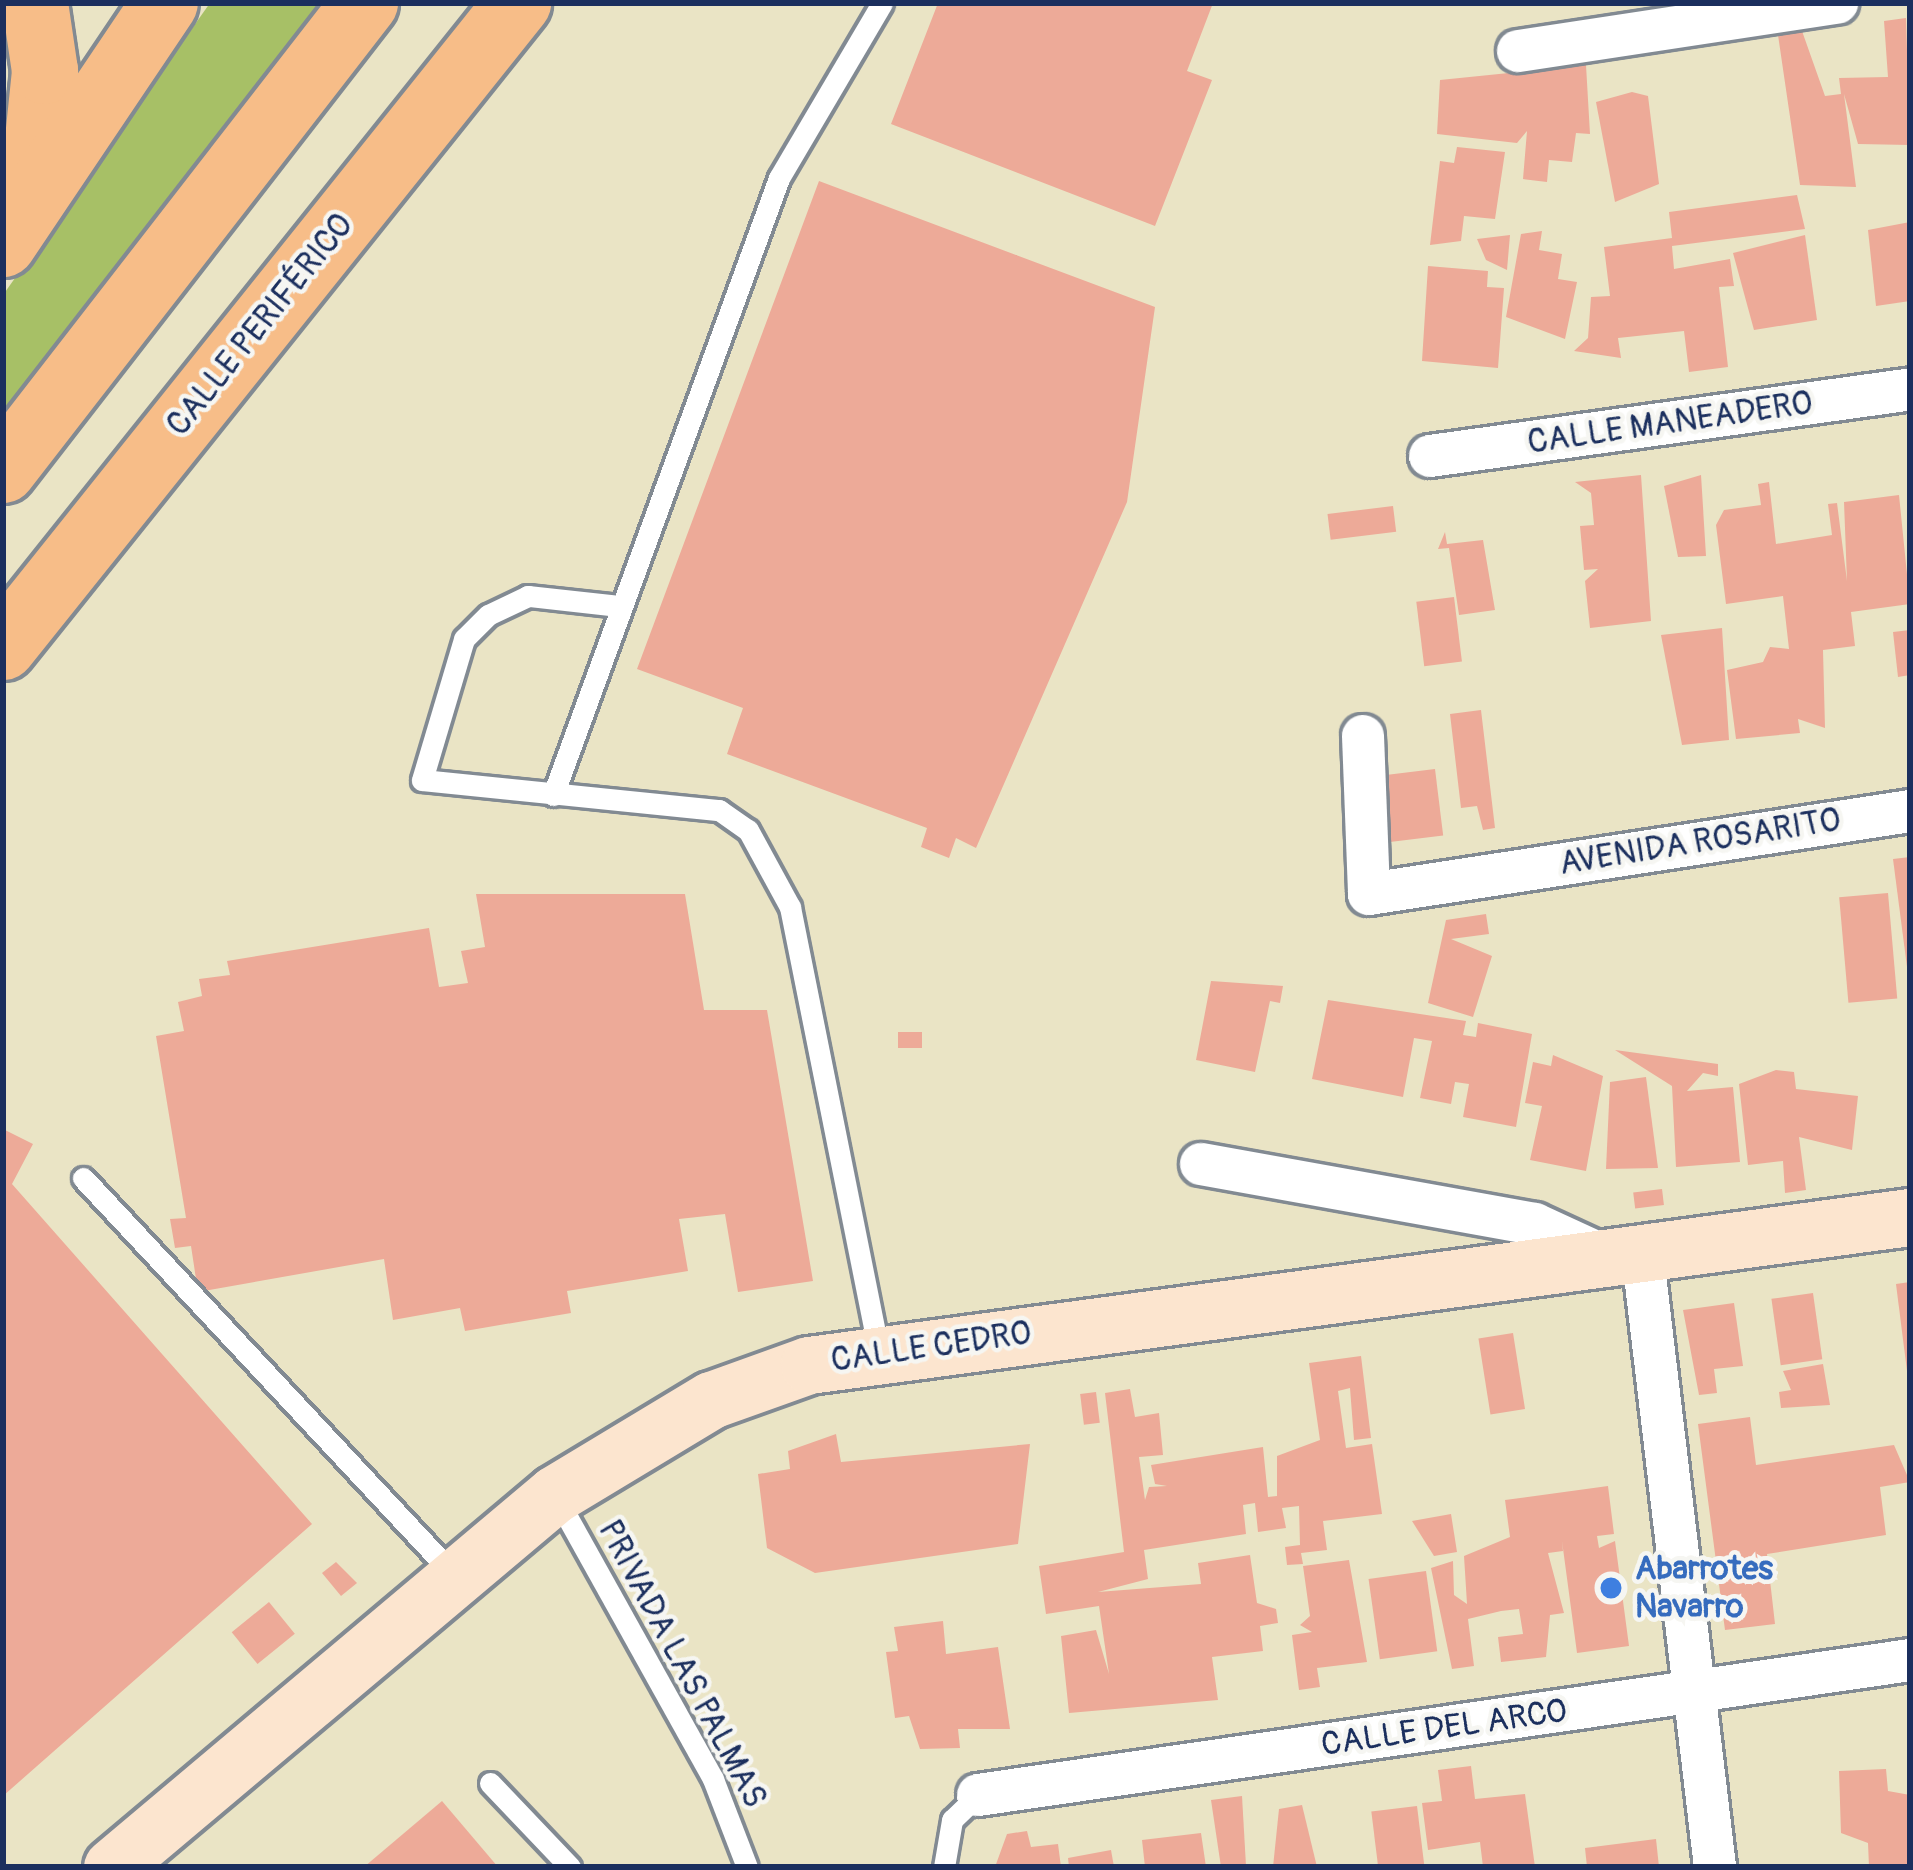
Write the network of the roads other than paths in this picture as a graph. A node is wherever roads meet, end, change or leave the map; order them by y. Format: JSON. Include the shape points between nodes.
{"nodes":[{"id":1,"x":35,"y":3,"type":"edge"},
{"id":2,"x":165,"y":3,"type":"edge"},
{"id":3,"x":365,"y":3,"type":"edge"},
{"id":4,"x":518,"y":3,"type":"edge"},
{"id":5,"x":882,"y":3,"type":"edge"},
{"id":6,"x":1837,"y":3,"type":"edge"},
{"id":7,"x":1518,"y":51,"type":"dead end"},
{"id":8,"x":16,"y":222,"type":"edge"},
{"id":9,"x":1910,"y":389,"type":"edge"},
{"id":10,"x":1430,"y":456,"type":"dead end"},
{"id":11,"x":3,"y":470,"type":"edge"},
{"id":12,"x":619,"y":606,"type":"junction"},
{"id":13,"x":3,"y":647,"type":"edge"},
{"id":14,"x":1363,"y":736,"type":"dead end"},
{"id":15,"x":554,"y":795,"type":"junction"},
{"id":16,"x":1910,"y":811,"type":"edge"},
{"id":17,"x":1201,"y":1164,"type":"dead end"},
{"id":18,"x":83,"y":1178,"type":"dead end"},
{"id":19,"x":1910,"y":1217,"type":"edge"},
{"id":20,"x":1622,"y":1252,"type":"junction"},
{"id":21,"x":879,"y":1352,"type":"junction"},
{"id":22,"x":555,"y":1494,"type":"junction"},
{"id":23,"x":456,"y":1578,"type":"junction"},
{"id":24,"x":1910,"y":1660,"type":"edge"},
{"id":25,"x":1695,"y":1692,"type":"junction"},
{"id":26,"x":490,"y":1784,"type":"dead end"},
{"id":27,"x":978,"y":1795,"type":"joint"},
{"id":28,"x":112,"y":1867,"type":"edge"},
{"id":29,"x":571,"y":1867,"type":"edge"},
{"id":30,"x":747,"y":1867,"type":"edge"},
{"id":31,"x":944,"y":1867,"type":"edge"},
{"id":32,"x":1715,"y":1867,"type":"edge"}],
"edges":[{"from":1,"to":8,"type":"highway","via":[[44,126]]},
{"from":2,"to":8,"type":"highway"},
{"from":3,"to":11,"type":"highway"},
{"from":4,"to":13,"type":"highway","name":"CALLE PERIFÉRICO"},
{"from":5,"to":12,"type":"lane","via":[[779,178]]},
{"from":6,"to":7,"type":"street"},
{"from":9,"to":10,"type":"street","name":"CALLE MANEADERO"},
{"from":12,"to":15,"type":"lane"},
{"from":12,"to":15,"type":"lane","via":[[528,596],[464,639],[422,780]]},
{"from":14,"to":16,"type":"street","name":"AVENIDA ROSARITO","via":[[1369,894]]},
{"from":15,"to":21,"type":"lane","via":[[719,810],[772,862]]},
{"from":17,"to":20,"type":"street","via":[[1535,1224]]},
{"from":18,"to":23,"type":"lane"},
{"from":19,"to":20,"type":"street","name":"CALLE CEDRO"},
{"from":20,"to":21,"type":"street","name":"CALLE CEDRO"},
{"from":20,"to":25,"type":"street"},
{"from":21,"to":22,"type":"street","name":"CALLE CEDRO","via":[[711,1400]]},
{"from":22,"to":23,"type":"street","name":"CALLE CEDRO"},
{"from":22,"to":30,"type":"lane","name":"PRIVADA LAS PALMAS","via":[[712,1779]]},
{"from":23,"to":28,"type":"street","name":"CALLE CEDRO"},
{"from":24,"to":25,"type":"street","name":"CALLE DEL ARCO"},
{"from":25,"to":27,"type":"street","name":"CALLE DEL ARCO"},
{"from":25,"to":32,"type":"street"},
{"from":26,"to":29,"type":"lane"},
{"from":27,"to":31,"type":"lane","via":[[952,1820]]}]}
